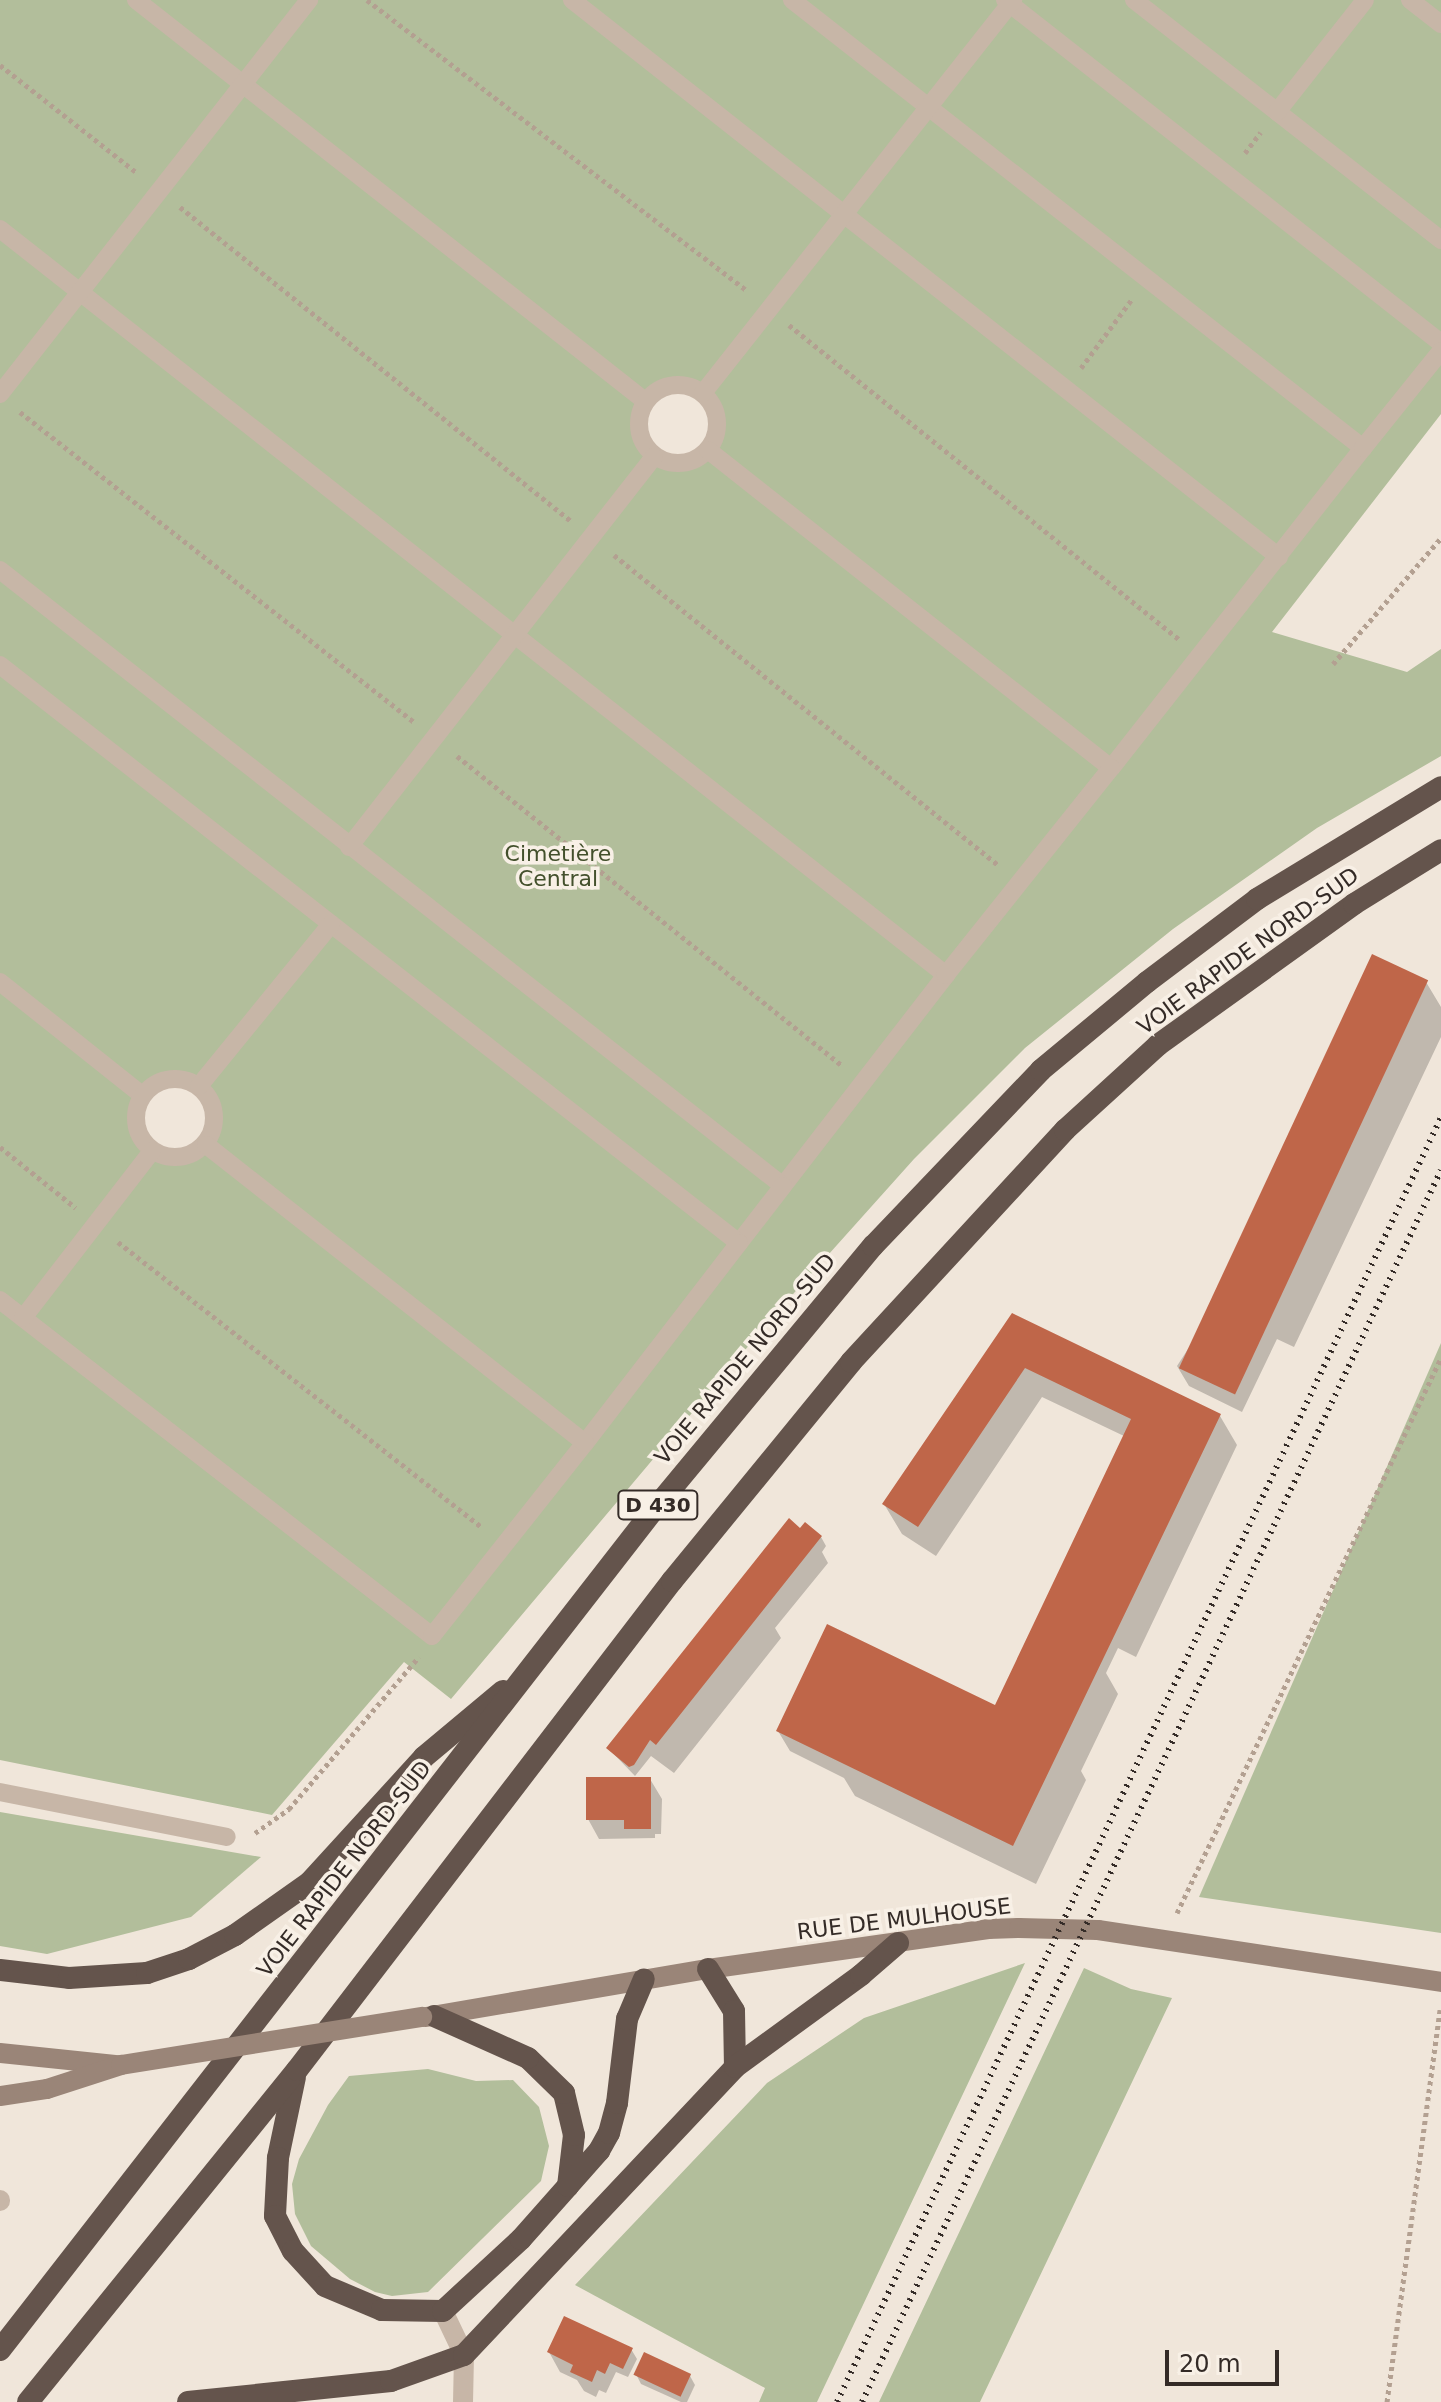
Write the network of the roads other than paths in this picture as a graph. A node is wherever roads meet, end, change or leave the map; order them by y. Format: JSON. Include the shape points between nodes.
{"nodes":[{"id":1,"x":136,"y":0,"type":"edge"},
{"id":2,"x":309,"y":0,"type":"edge"},
{"id":3,"x":572,"y":0,"type":"edge"},
{"id":4,"x":792,"y":0,"type":"edge"},
{"id":5,"x":1134,"y":0,"type":"edge"},
{"id":6,"x":1365,"y":0,"type":"edge"},
{"id":7,"x":1410,"y":0,"type":"edge"},
{"id":8,"x":1010,"y":1,"type":"edge"},
{"id":9,"x":1441,"y":24,"type":"edge"},
{"id":10,"x":243,"y":84,"type":"junction"},
{"id":11,"x":930,"y":107,"type":"junction"},
{"id":12,"x":1277,"y":112,"type":"junction"},
{"id":13,"x":845,"y":215,"type":"junction"},
{"id":14,"x":0,"y":229,"type":"edge"},
{"id":15,"x":1441,"y":240,"type":"edge"},
{"id":16,"x":80,"y":291,"type":"junction"},
{"id":17,"x":1441,"y":343,"type":"edge"},
{"id":18,"x":1441,"y":351,"type":"edge"},
{"id":19,"x":703,"y":393,"type":"junction"},
{"id":20,"x":0,"y":394,"type":"edge"},
{"id":21,"x":645,"y":401,"type":"junction"},
{"id":22,"x":1363,"y":448,"type":"junction"},
{"id":23,"x":708,"y":450,"type":"junction"},
{"id":24,"x":654,"y":457,"type":"junction"},
{"id":25,"x":1279,"y":557,"type":"junction"},
{"id":26,"x":0,"y":570,"type":"edge"},
{"id":27,"x":514,"y":636,"type":"junction"},
{"id":28,"x":0,"y":665,"type":"edge"},
{"id":29,"x":1111,"y":768,"type":"junction"},
{"id":30,"x":1441,"y":787,"type":"edge"},
{"id":31,"x":349,"y":847,"type":"junction"},
{"id":32,"x":1441,"y":850,"type":"edge"},
{"id":33,"x":331,"y":924,"type":"junction"},
{"id":34,"x":946,"y":975,"type":"junction"},
{"id":35,"x":0,"y":982,"type":"edge"},
{"id":36,"x":199,"y":1086,"type":"junction"},
{"id":37,"x":142,"y":1095,"type":"junction"},
{"id":38,"x":206,"y":1145,"type":"junction"},
{"id":39,"x":152,"y":1151,"type":"junction"},
{"id":40,"x":783,"y":1186,"type":"junction"},
{"id":41,"x":739,"y":1243,"type":"junction"},
{"id":42,"x":0,"y":1300,"type":"edge"},
{"id":43,"x":23,"y":1318,"type":"junction"},
{"id":44,"x":585,"y":1443,"type":"junction"},
{"id":45,"x":532,"y":1668,"type":"junction"},
{"id":46,"x":0,"y":1792,"type":"edge"},
{"id":47,"x":227,"y":1837,"type":"road end"},
{"id":48,"x":898,"y":1943,"type":"junction"},
{"id":49,"x":708,"y":1969,"type":"junction"},
{"id":50,"x":0,"y":1970,"type":"edge"},
{"id":51,"x":644,"y":1979,"type":"junction"},
{"id":52,"x":1441,"y":1982,"type":"edge"},
{"id":53,"x":428,"y":2016,"type":"junction"},
{"id":54,"x":0,"y":2053,"type":"edge"},
{"id":55,"x":121,"y":2065,"type":"junction"},
{"id":56,"x":735,"y":2067,"type":"junction"},
{"id":57,"x":297,"y":2070,"type":"junction"},
{"id":58,"x":0,"y":2096,"type":"edge"},
{"id":59,"x":568,"y":2186,"type":"junction"},
{"id":60,"x":443,"y":2311,"type":"junction"},
{"id":61,"x":0,"y":2350,"type":"edge"},
{"id":62,"x":464,"y":2355,"type":"junction"},
{"id":63,"x":28,"y":2402,"type":"edge"},
{"id":64,"x":188,"y":2402,"type":"edge"},
{"id":65,"x":463,"y":2402,"type":"edge"}],
"edges":[{"from":1,"to":10,"type":"lane"},
{"from":2,"to":10,"type":"lane"},
{"from":3,"to":13,"type":"lane"},
{"from":4,"to":11,"type":"lane"},
{"from":5,"to":12,"type":"lane"},
{"from":6,"to":12,"type":"lane"},
{"from":7,"to":9,"type":"lane"},
{"from":8,"to":11,"type":"lane"},
{"from":8,"to":17,"type":"lane"},
{"from":10,"to":16,"type":"lane"},
{"from":10,"to":21,"type":"lane"},
{"from":11,"to":13,"type":"lane"},
{"from":11,"to":22,"type":"lane"},
{"from":12,"to":15,"type":"lane"},
{"from":13,"to":19,"type":"lane"},
{"from":13,"to":25,"type":"lane"},
{"from":14,"to":16,"type":"lane"},
{"from":16,"to":20,"type":"lane"},
{"from":16,"to":27,"type":"lane"},
{"from":18,"to":22,"type":"lane"},
{"from":19,"to":21,"type":"lane","via":[[682,384],[661,388]]},
{"from":19,"to":23,"type":"lane","via":[[715,409],[718,430]]},
{"from":21,"to":24,"type":"lane","via":[[638,421],[641,441]]},
{"from":22,"to":25,"type":"lane"},
{"from":23,"to":24,"type":"lane","via":[[692,462],[672,464]]},
{"from":23,"to":29,"type":"lane"},
{"from":24,"to":27,"type":"lane"},
{"from":25,"to":29,"type":"lane"},
{"from":26,"to":31,"type":"lane"},
{"from":27,"to":31,"type":"lane"},
{"from":27,"to":34,"type":"lane"},
{"from":28,"to":33,"type":"lane"},
{"from":29,"to":34,"type":"lane"},
{"from":30,"to":45,"type":"highway","name":"VOIE RAPIDE NORD-SUD","number":"D 430","via":[[1257,899],[1041,1070],[801,1330]]},
{"from":31,"to":40,"type":"lane"},
{"from":32,"to":57,"type":"highway","name":"VOIE RAPIDE NORD-SUD","number":"D 430","via":[[1354,904],[1158,1045],[1065,1130],[851,1362],[672,1581]]},
{"from":33,"to":36,"type":"lane"},
{"from":33,"to":41,"type":"lane"},
{"from":34,"to":40,"type":"lane"},
{"from":35,"to":37,"type":"lane"},
{"from":36,"to":37,"type":"lane","via":[[179,1078],[158,1081]]},
{"from":36,"to":38,"type":"lane","via":[[213,1103],[215,1125]]},
{"from":37,"to":39,"type":"lane","via":[[135,1115],[139,1135]]},
{"from":38,"to":39,"type":"lane","via":[[190,1156],[170,1158]]},
{"from":38,"to":44,"type":"lane"},
{"from":39,"to":43,"type":"lane"},
{"from":40,"to":41,"type":"lane"},
{"from":41,"to":44,"type":"lane"},
{"from":42,"to":43,"type":"lane"},
{"from":43,"to":44,"type":"lane","via":[[432,1636]]},
{"from":45,"to":50,"type":"highway","via":[[424,1757],[310,1882],[235,1935],[147,1973],[69,1978]]},
{"from":45,"to":61,"type":"highway","name":"VOIE RAPIDE NORD-SUD","number":"D 430"},
{"from":46,"to":47,"type":"lane"},
{"from":48,"to":49,"type":"main road","name":"RUE DE MULHOUSE"},
{"from":48,"to":52,"type":"main road","name":"RUE DE MULHOUSE","via":[[988,1929],[1098,1930]]},
{"from":48,"to":56,"type":"highway"},
{"from":49,"to":51,"type":"main road","name":"RUE DE MULHOUSE"},
{"from":49,"to":56,"type":"highway","via":[[734,2011]]},
{"from":51,"to":53,"type":"main road","name":"RUE DE MULHOUSE"},
{"from":51,"to":59,"type":"highway","via":[[627,2019],[609,2133]]},
{"from":53,"to":55,"type":"main road","name":"RUE DE MULHOUSE","bridge":true},
{"from":53,"to":59,"type":"highway","via":[[528,2058],[564,2093],[574,2135]]},
{"from":54,"to":55,"type":"main road"},
{"from":55,"to":58,"type":"main road","via":[[47,2089]]},
{"from":56,"to":62,"type":"highway"},
{"from":57,"to":60,"type":"highway","via":[[278,2158],[275,2216],[293,2251],[325,2286],[382,2310]]},
{"from":57,"to":63,"type":"highway","name":"VOIE RAPIDE NORD-SUD","number":"D 430"},
{"from":59,"to":60,"type":"highway","via":[[521,2239]]},
{"from":60,"to":62,"type":"street"},
{"from":62,"to":64,"type":"highway","via":[[391,2381]]},
{"from":62,"to":65,"type":"street"}]}
